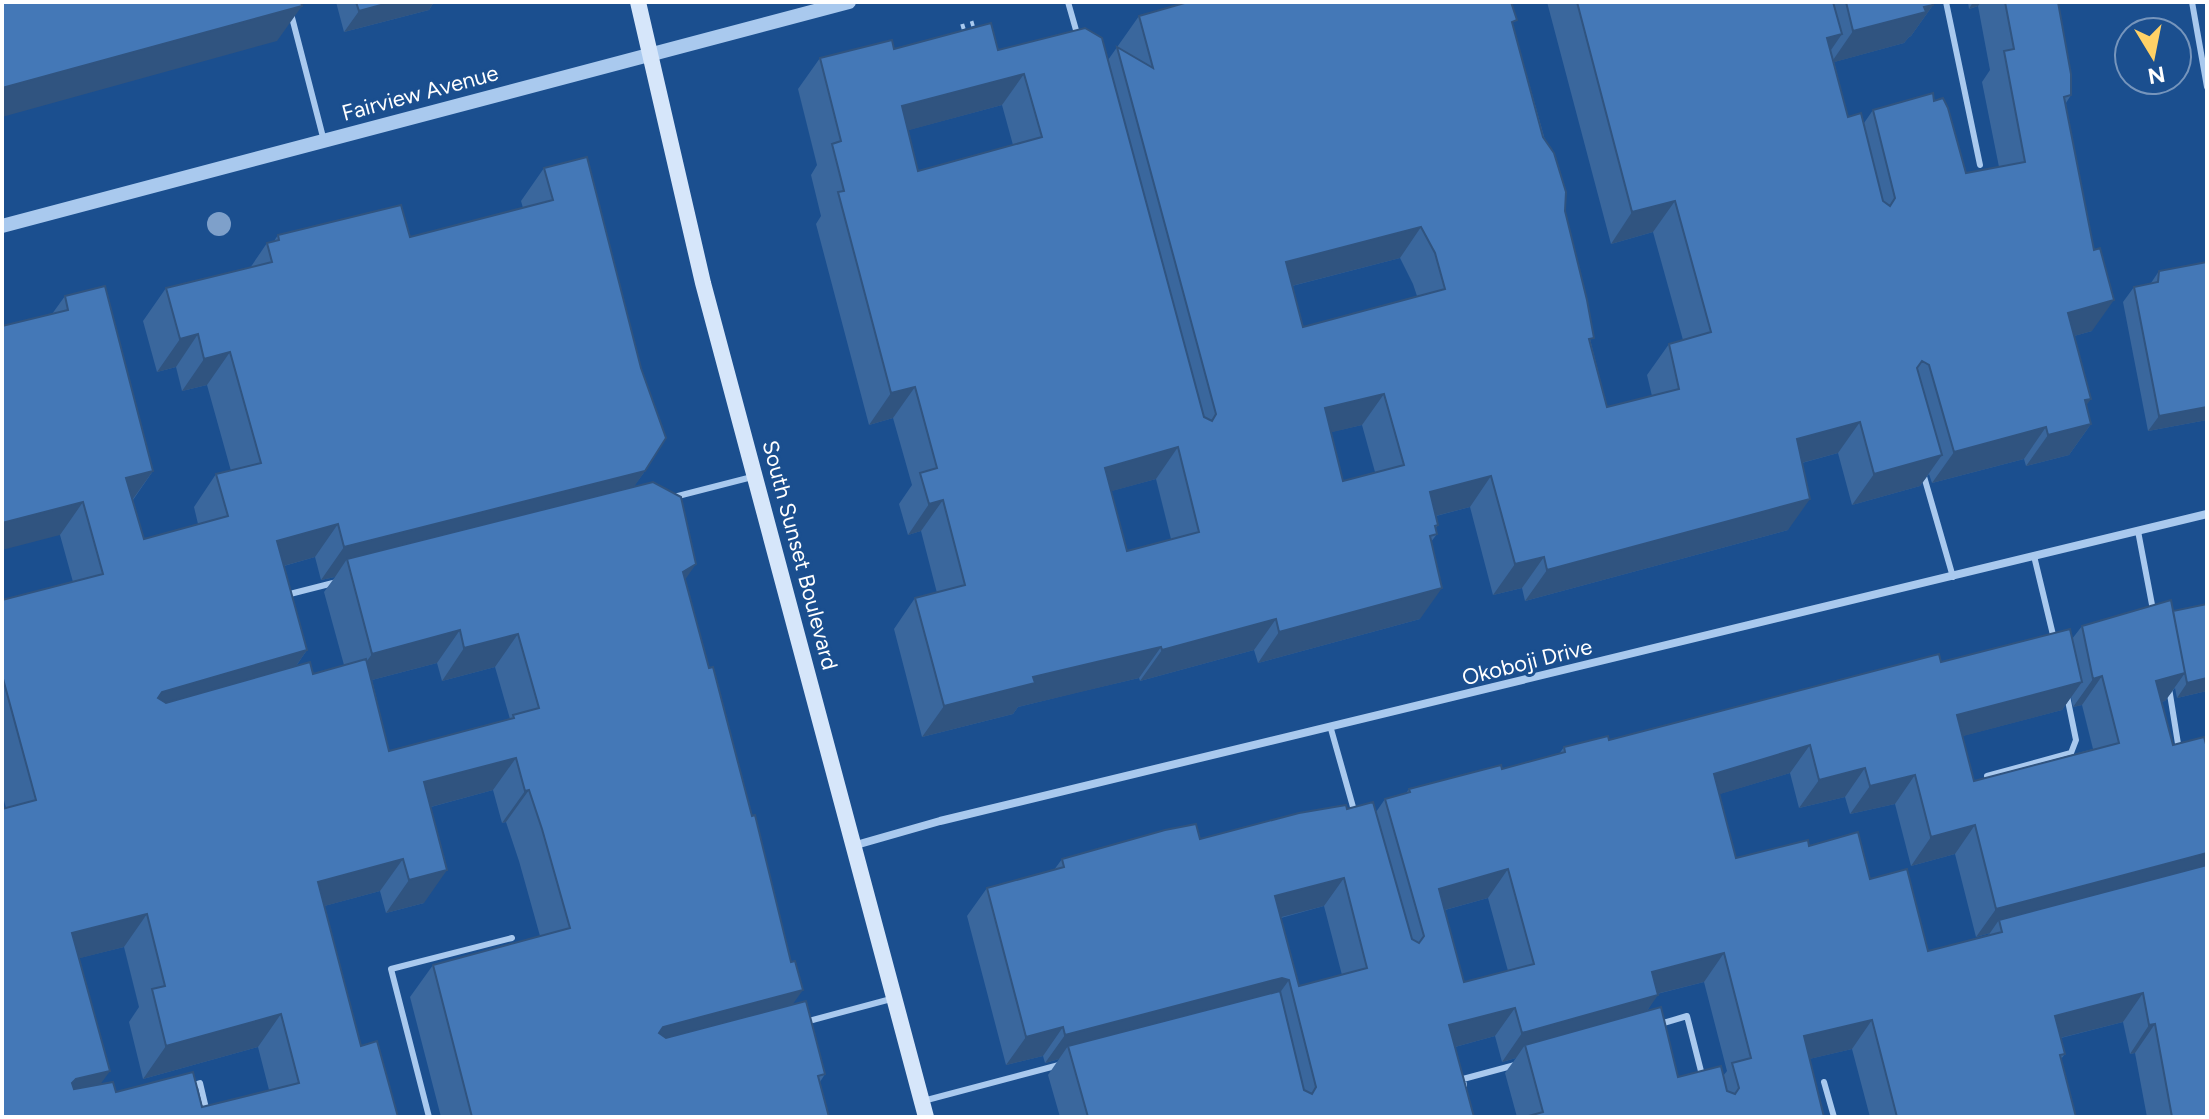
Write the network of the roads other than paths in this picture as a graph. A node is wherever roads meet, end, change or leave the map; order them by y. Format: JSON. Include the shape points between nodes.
{"nodes":[{"id":1,"x":288,"y":2,"type":"edge"},
{"id":2,"x":638,"y":2,"type":"edge"},
{"id":3,"x":849,"y":2,"type":"edge"},
{"id":4,"x":1068,"y":2,"type":"edge"},
{"id":5,"x":1946,"y":2,"type":"edge"},
{"id":6,"x":2192,"y":2,"type":"edge"},
{"id":7,"x":1080,"y":41,"type":"edge"},
{"id":8,"x":651,"y":55,"type":"junction"},
{"id":9,"x":2207,"y":87,"type":"edge"},
{"id":10,"x":324,"y":141,"type":"junction"},
{"id":11,"x":1980,"y":165,"type":"dead end"},
{"id":12,"x":2,"y":226,"type":"edge"},
{"id":13,"x":1918,"y":458,"type":"edge"},
{"id":14,"x":756,"y":476,"type":"junction"},
{"id":15,"x":669,"y":498,"type":"edge"},
{"id":16,"x":2207,"y":514,"type":"edge"},
{"id":17,"x":2138,"y":531,"type":"junction"},
{"id":18,"x":2034,"y":556,"type":"junction"},
{"id":19,"x":1953,"y":577,"type":"junction"},
{"id":20,"x":343,"y":581,"type":"edge"},
{"id":21,"x":287,"y":611,"type":"edge"},
{"id":22,"x":2156,"y":625,"type":"edge"},
{"id":23,"x":2055,"y":643,"type":"edge"},
{"id":24,"x":2165,"y":672,"type":"edge"},
{"id":25,"x":2065,"y":686,"type":"edge"},
{"id":26,"x":1331,"y":729,"type":"junction"},
{"id":27,"x":2168,"y":753,"type":"edge"},
{"id":28,"x":1987,"y":776,"type":"edge"},
{"id":29,"x":1356,"y":818,"type":"edge"},
{"id":30,"x":856,"y":845,"type":"junction"},
{"id":31,"x":512,"y":938,"type":"dead end"},
{"id":32,"x":895,"y":998,"type":"junction"},
{"id":33,"x":1657,"y":1024,"type":"edge"},
{"id":34,"x":789,"y":1026,"type":"edge"},
{"id":35,"x":1074,"y":1061,"type":"edge"},
{"id":36,"x":1523,"y":1062,"type":"edge"},
{"id":37,"x":1824,"y":1082,"type":"dead end"},
{"id":38,"x":185,"y":1087,"type":"edge"},
{"id":39,"x":1706,"y":1088,"type":"edge"},
{"id":40,"x":1466,"y":1092,"type":"edge"},
{"id":41,"x":924,"y":1109,"type":"edge"},
{"id":42,"x":208,"y":1117,"type":"edge"},
{"id":43,"x":429,"y":1117,"type":"edge"},
{"id":44,"x":1834,"y":1117,"type":"edge"}],
"edges":[{"from":1,"to":10,"type":"lane"},
{"from":2,"to":8,"type":"main road","name":"South Sunset Boulevard"},
{"from":3,"to":8,"type":"street","name":"Fairview Avenue"},
{"from":4,"to":7,"type":"lane"},
{"from":5,"to":11,"type":"lane"},
{"from":6,"to":9,"type":"lane"},
{"from":8,"to":10,"type":"street","name":"Fairview Avenue"},
{"from":8,"to":14,"type":"main road","name":"South Sunset Boulevard","via":[[703,283]]},
{"from":10,"to":12,"type":"street","name":"Fairview Avenue"},
{"from":13,"to":19,"type":"lane"},
{"from":14,"to":15,"type":"lane"},
{"from":14,"to":30,"type":"main road","name":"South Sunset Boulevard"},
{"from":16,"to":17,"type":"street","name":"Okoboji Drive"},
{"from":17,"to":18,"type":"street","name":"Okoboji Drive"},
{"from":17,"to":22,"type":"lane"},
{"from":18,"to":19,"type":"street","name":"Okoboji Drive"},
{"from":18,"to":23,"type":"lane"},
{"from":19,"to":26,"type":"street","name":"Okoboji Drive"},
{"from":20,"to":21,"type":"lane","via":[[283,596]]},
{"from":24,"to":27,"type":"lane","via":[[2181,750]]},
{"from":25,"to":28,"type":"lane","via":[[2076,747],[2071,753]]},
{"from":26,"to":29,"type":"lane"},
{"from":26,"to":30,"type":"street","name":"Okoboji Drive"},
{"from":30,"to":32,"type":"main road","name":"South Sunset Boulevard"},
{"from":31,"to":43,"type":"lane","via":[[391,969]]},
{"from":32,"to":34,"type":"lane"},
{"from":32,"to":41,"type":"main road","name":"South Sunset Boulevard"},
{"from":33,"to":39,"type":"lane","via":[[1687,1016]]},
{"from":35,"to":41,"type":"lane"},
{"from":36,"to":40,"type":"lane","via":[[1463,1079]]},
{"from":37,"to":44,"type":"lane"},
{"from":38,"to":42,"type":"lane","via":[[200,1083]]}]}
